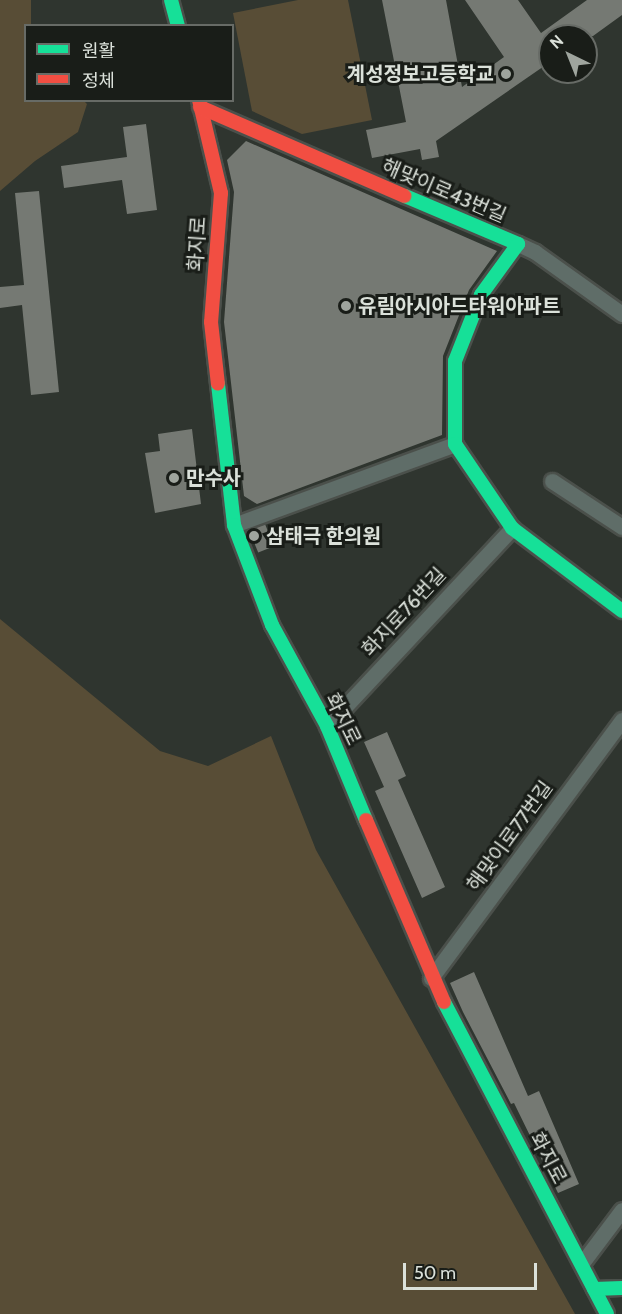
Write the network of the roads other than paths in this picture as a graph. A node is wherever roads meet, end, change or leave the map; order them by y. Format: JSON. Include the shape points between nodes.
{"nodes":[{"id":1,"x":171,"y":0,"type":"edge"},
{"id":2,"x":177,"y":24,"type":"edge"},
{"id":3,"x":200,"y":104,"type":"edge"},
{"id":4,"x":518,"y":244,"type":"junction"},
{"id":5,"x":622,"y":314,"type":"edge"},
{"id":6,"x":455,"y":444,"type":"junction"},
{"id":7,"x":552,"y":481,"type":"dead end"},
{"id":8,"x":234,"y":525,"type":"junction"},
{"id":9,"x":622,"y":527,"type":"edge"},
{"id":10,"x":512,"y":528,"type":"junction"},
{"id":11,"x":622,"y":611,"type":"edge"},
{"id":12,"x":622,"y":720,"type":"edge"},
{"id":13,"x":327,"y":726,"type":"junction"},
{"id":14,"x":431,"y":978,"type":"junction"},
{"id":15,"x":622,"y":1210,"type":"edge"},
{"id":16,"x":582,"y":1263,"type":"junction"},
{"id":17,"x":622,"y":1288,"type":"edge"},
{"id":18,"x":594,"y":1289,"type":"junction"},
{"id":19,"x":608,"y":1314,"type":"edge"}],
"edges":[{"from":1,"to":2,"type":"street"},
{"from":3,"to":4,"type":"street","name":"해맞이로43번길"},
{"from":3,"to":8,"type":"street","name":"화지로","via":[[221,193],[211,322]]},
{"from":4,"to":5,"type":"street"},
{"from":4,"to":6,"type":"street","name":"해맞이로43번길","via":[[481,295],[455,361]]},
{"from":6,"to":8,"type":"street"},
{"from":6,"to":10,"type":"street"},
{"from":7,"to":9,"type":"street"},
{"from":8,"to":13,"type":"street","name":"화지로","via":[[272,626]]},
{"from":10,"to":11,"type":"street"},
{"from":10,"to":13,"type":"street","name":"화지로76번길"},
{"from":12,"to":14,"type":"street","name":"해맞이로77번길"},
{"from":13,"to":14,"type":"street","name":"화지로"},
{"from":14,"to":16,"type":"street","name":"화지로"},
{"from":15,"to":16,"type":"street"},
{"from":16,"to":18,"type":"street","name":"화지로"},
{"from":17,"to":18,"type":"street"},
{"from":18,"to":19,"type":"street","name":"화지로"}]}
